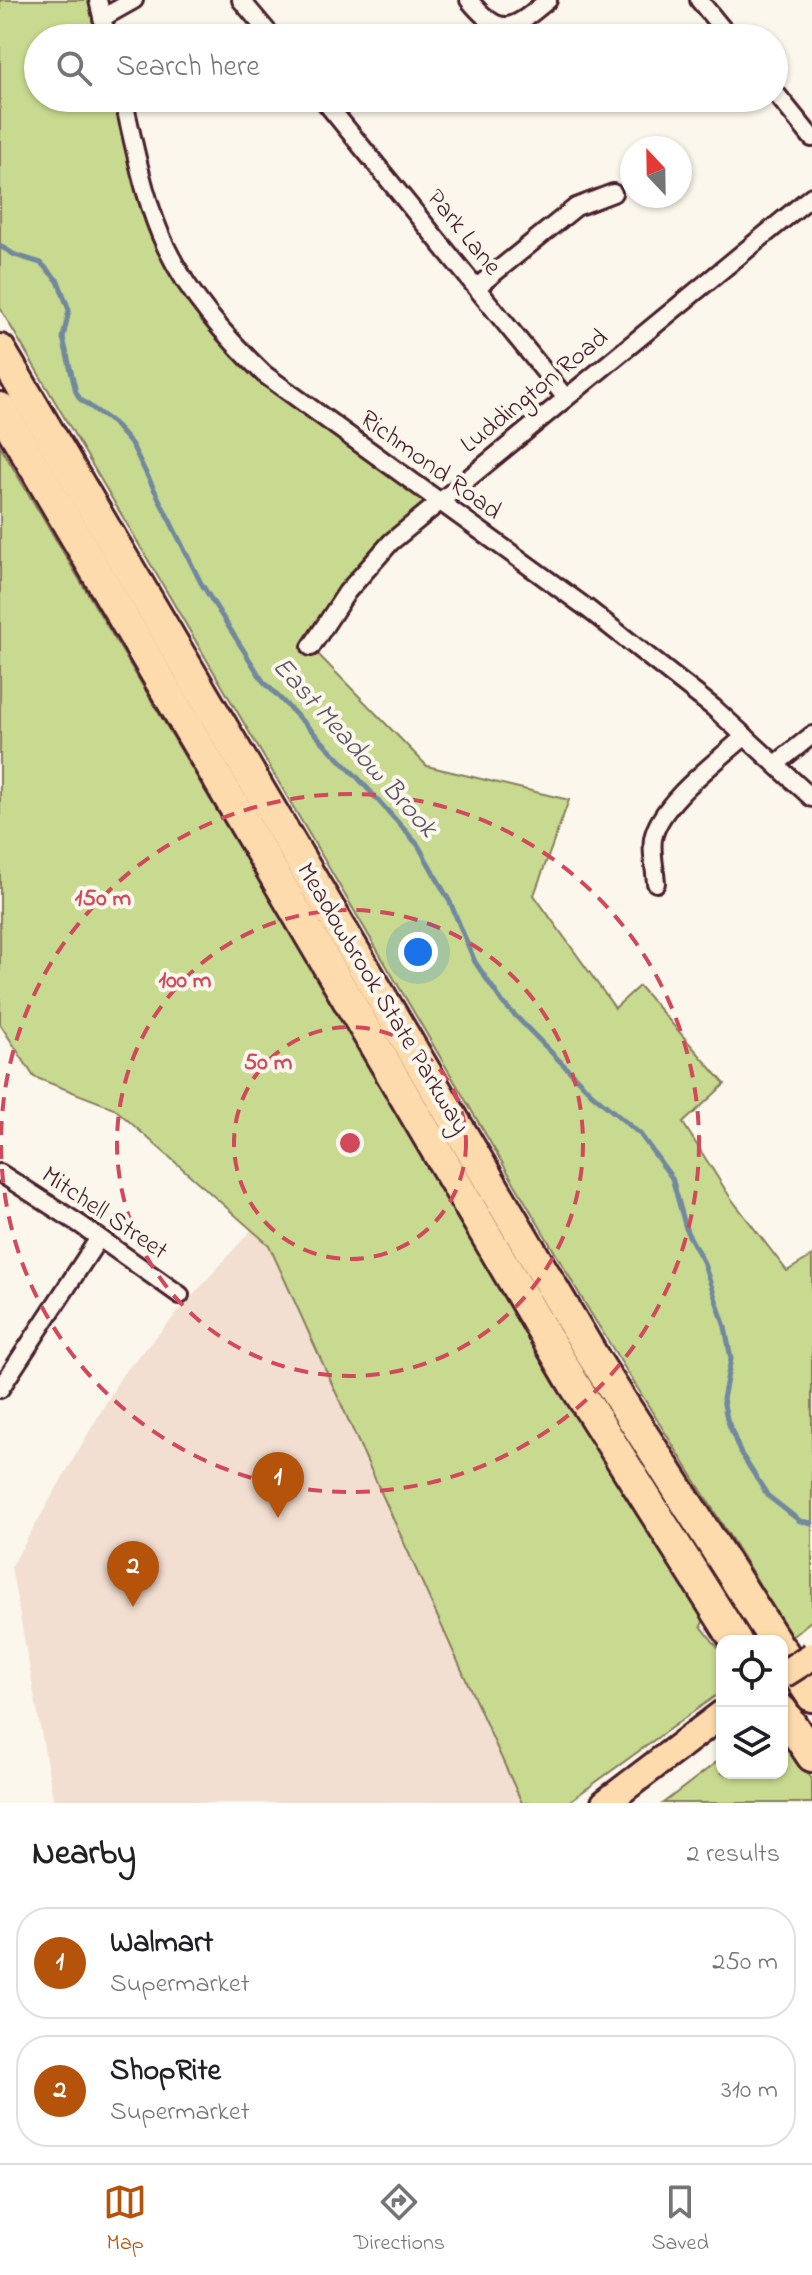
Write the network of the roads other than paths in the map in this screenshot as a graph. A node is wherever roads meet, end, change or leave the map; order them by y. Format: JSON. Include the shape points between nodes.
{"nodes":[{"id":1,"x":98,"y":0,"type":"edge"},
{"id":2,"x":134,"y":0,"type":"edge"},
{"id":3,"x":241,"y":0,"type":"edge"},
{"id":4,"x":469,"y":0,"type":"edge"},
{"id":5,"x":548,"y":0,"type":"edge"},
{"id":6,"x":699,"y":0,"type":"edge"},
{"id":7,"x":102,"y":18,"type":"junction"},
{"id":8,"x":104,"y":24,"type":"edge"},
{"id":9,"x":261,"y":24,"type":"edge"},
{"id":10,"x":494,"y":24,"type":"edge"},
{"id":11,"x":516,"y":24,"type":"edge"},
{"id":12,"x":719,"y":24,"type":"edge"},
{"id":13,"x":788,"y":108,"type":"edge"},
{"id":14,"x":126,"y":112,"type":"edge"},
{"id":15,"x":333,"y":112,"type":"edge"},
{"id":16,"x":812,"y":138,"type":"edge"},
{"id":17,"x":613,"y":193,"type":"dead end"},
{"id":18,"x":812,"y":196,"type":"edge"},
{"id":19,"x":477,"y":287,"type":"junction"},
{"id":20,"x":0,"y":350,"type":"edge"},
{"id":21,"x":566,"y":398,"type":"junction"},
{"id":22,"x":0,"y":408,"type":"edge"},
{"id":23,"x":438,"y":503,"type":"junction"},
{"id":24,"x":311,"y":647,"type":"dead end"},
{"id":25,"x":812,"y":735,"type":"edge"},
{"id":26,"x":745,"y":736,"type":"junction"},
{"id":27,"x":776,"y":764,"type":"junction"},
{"id":28,"x":812,"y":798,"type":"edge"},
{"id":29,"x":656,"y":883,"type":"dead end"},
{"id":30,"x":0,"y":1173,"type":"edge"},
{"id":31,"x":99,"y":1238,"type":"junction"},
{"id":32,"x":180,"y":1295,"type":"dead end"},
{"id":33,"x":0,"y":1389,"type":"edge"},
{"id":34,"x":732,"y":1635,"type":"edge"},
{"id":35,"x":771,"y":1635,"type":"edge"},
{"id":36,"x":812,"y":1658,"type":"edge"},
{"id":37,"x":788,"y":1660,"type":"edge"},
{"id":38,"x":788,"y":1672,"type":"edge"},
{"id":39,"x":788,"y":1680,"type":"edge"},
{"id":40,"x":812,"y":1696,"type":"edge"},
{"id":41,"x":716,"y":1719,"type":"edge"},
{"id":42,"x":788,"y":1720,"type":"edge"},
{"id":43,"x":716,"y":1738,"type":"edge"},
{"id":44,"x":812,"y":1756,"type":"edge"},
{"id":45,"x":605,"y":1803,"type":"edge"},
{"id":46,"x":624,"y":1803,"type":"edge"}],
"edges":[{"from":1,"to":7,"type":"street"},
{"from":2,"to":7,"type":"street"},
{"from":3,"to":9,"type":"street"},
{"from":4,"to":10,"type":"street"},
{"from":5,"to":11,"type":"street"},
{"from":6,"to":12,"type":"street"},
{"from":7,"to":8,"type":"street"},
{"from":13,"to":16,"type":"street"},
{"from":14,"to":23,"type":"street","name":"Richmond Road","via":[[165,246],[188,288],[224,335],[264,374]]},
{"from":15,"to":19,"type":"street","name":"Park Lane"},
{"from":17,"to":19,"type":"street","via":[[576,207]]},
{"from":18,"to":21,"type":"street","name":"Luddington Road"},
{"from":19,"to":21,"type":"street","name":"Park Lane"},
{"from":20,"to":35,"type":"highway","name":"Meadowbrook State Parkway","via":[[595,1360]]},
{"from":21,"to":23,"type":"street","name":"Luddington Road"},
{"from":22,"to":34,"type":"highway","name":"Meadowbrook State Parkway","via":[[566,1370]]},
{"from":23,"to":24,"type":"street","name":"Luddington Road","via":[[391,542],[347,592]]},
{"from":23,"to":26,"type":"street","name":"Richmond Road","via":[[588,609]]},
{"from":25,"to":27,"type":"street"},
{"from":26,"to":27,"type":"street","name":"Richmond Road"},
{"from":26,"to":29,"type":"street","via":[[664,816],[652,843]]},
{"from":27,"to":28,"type":"street","name":"Richmond Road"},
{"from":30,"to":31,"type":"street","name":"Mitchell Street"},
{"from":31,"to":32,"type":"street","name":"Mitchell Street"},
{"from":31,"to":33,"type":"street"},
{"from":36,"to":38,"type":"main road","bridge":true},
{"from":36,"to":39,"type":"main road","bridge":true},
{"from":37,"to":40,"type":"highway"},
{"from":41,"to":45,"type":"main road"},
{"from":42,"to":44,"type":"highway"},
{"from":43,"to":46,"type":"main road"}]}
